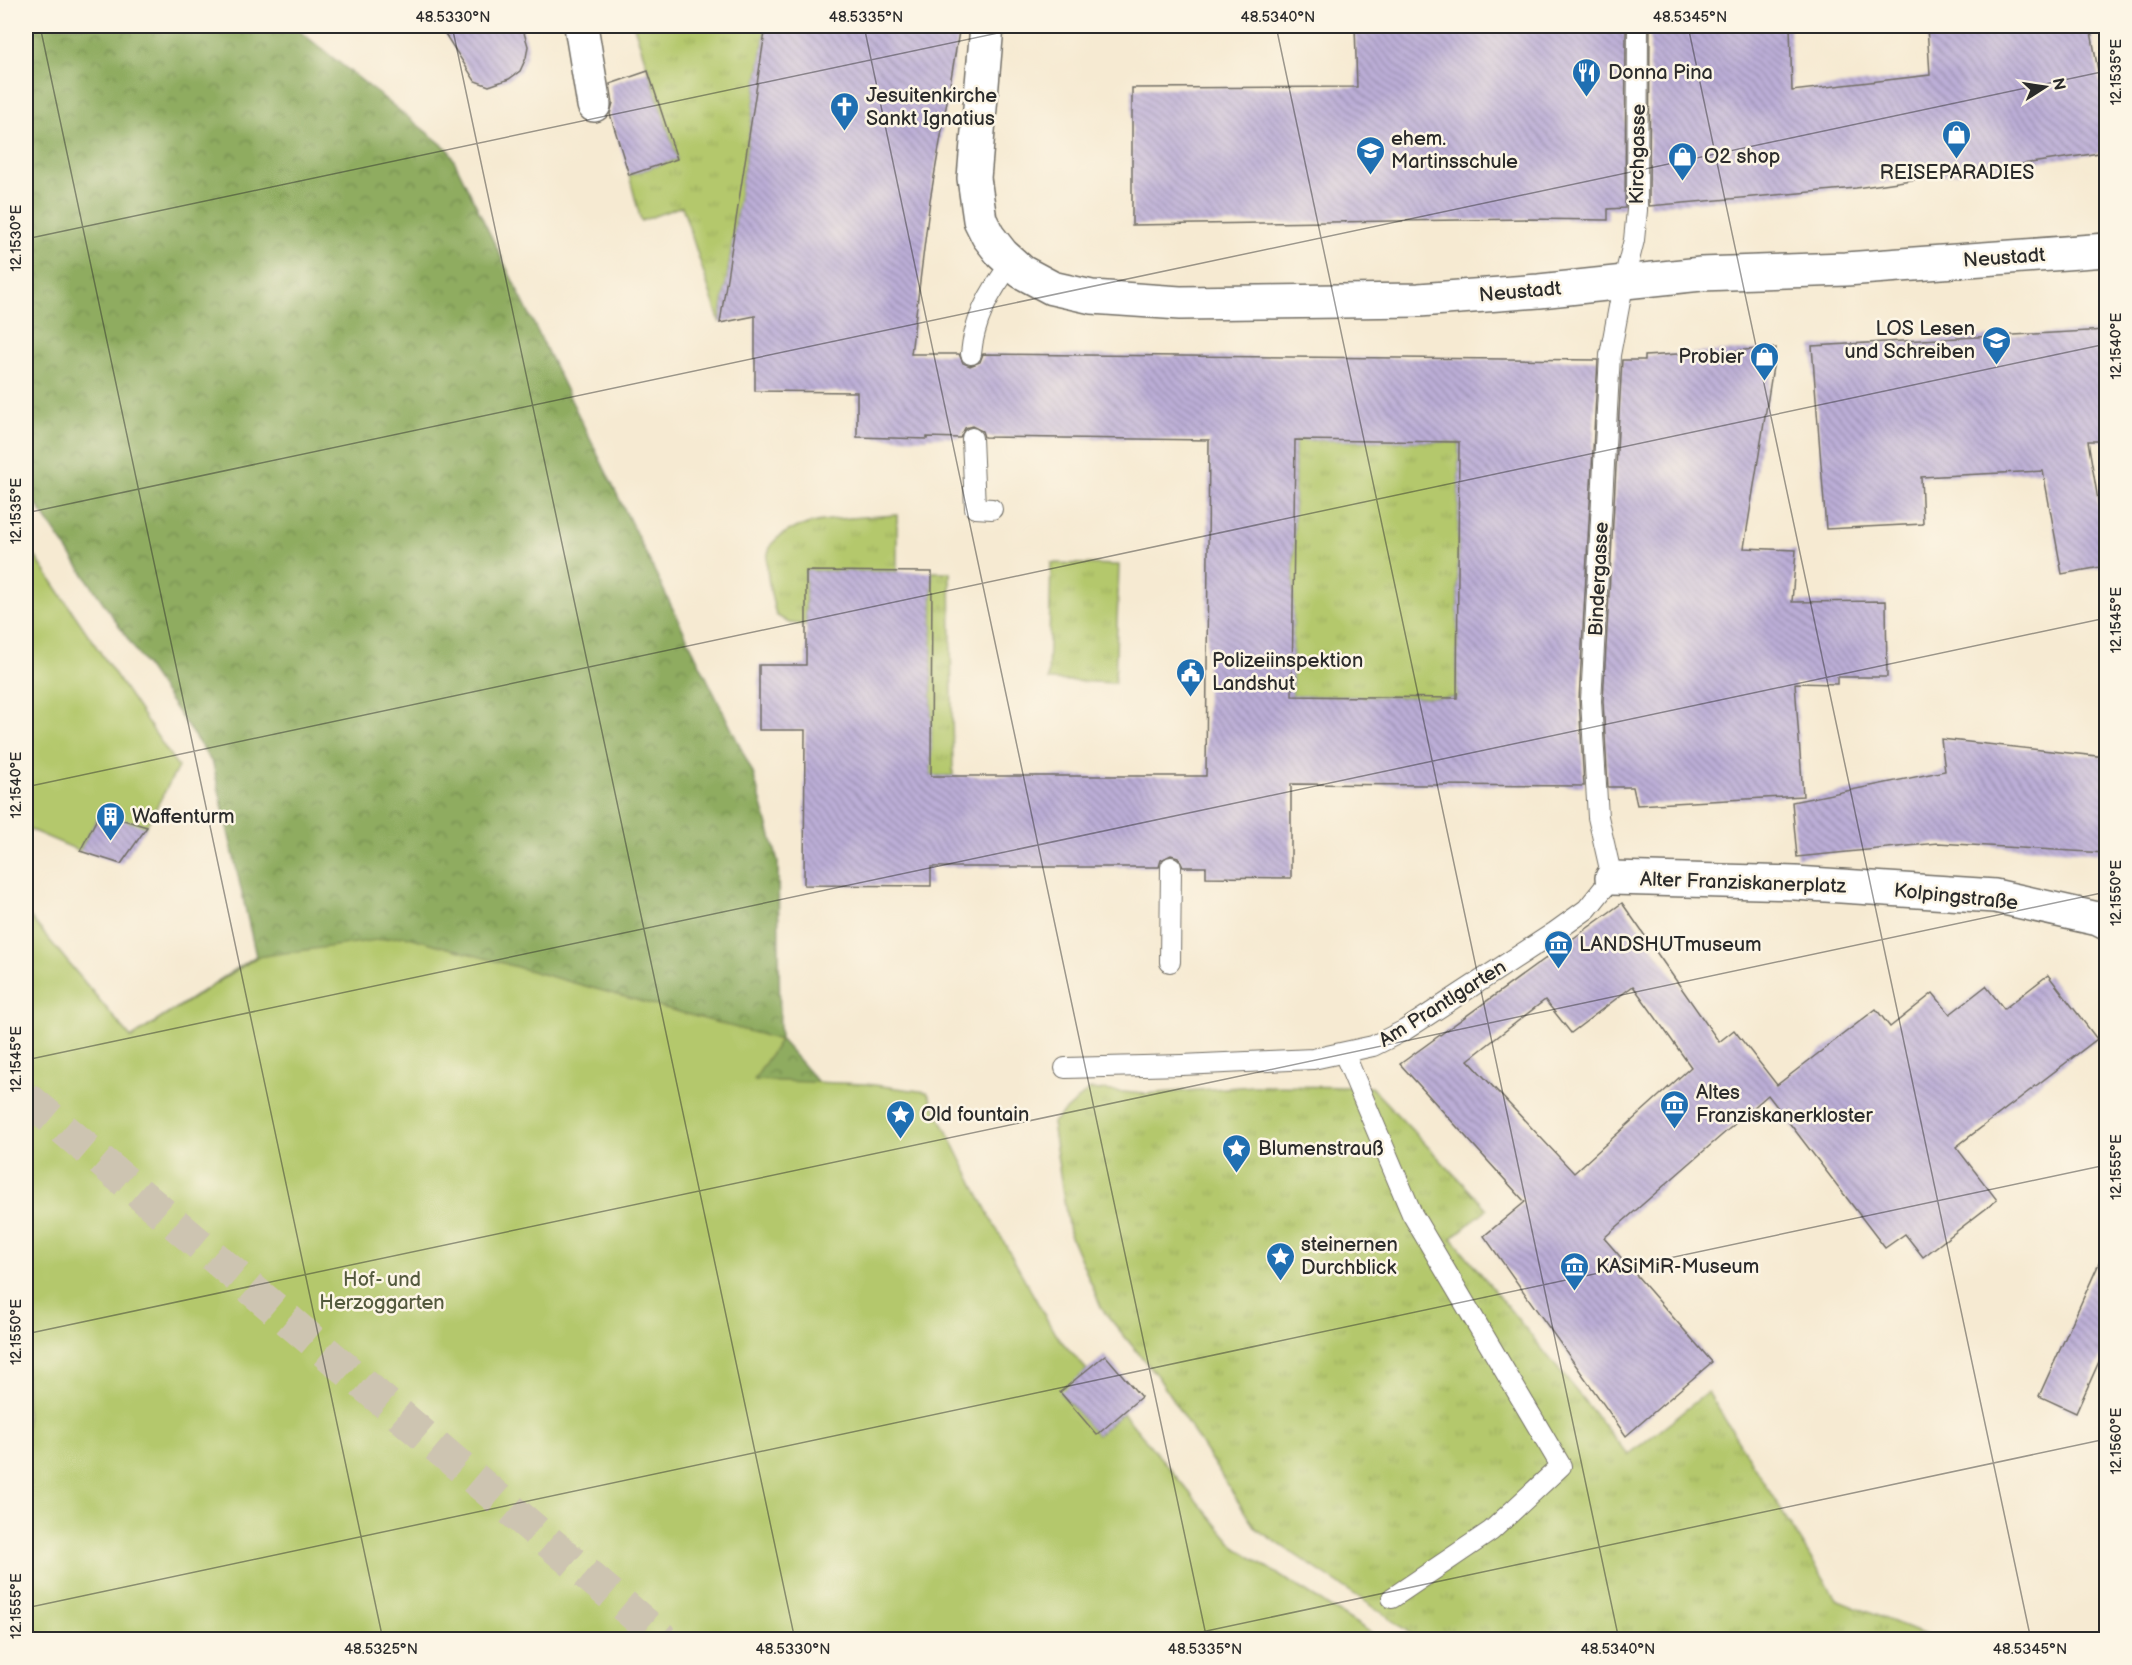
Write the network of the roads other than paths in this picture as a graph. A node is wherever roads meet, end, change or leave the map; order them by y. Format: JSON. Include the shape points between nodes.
{"nodes":[{"id":1,"x":581,"y":26,"type":"edge"},
{"id":2,"x":987,"y":26,"type":"edge"},
{"id":3,"x":1638,"y":26,"type":"edge"},
{"id":4,"x":594,"y":105,"type":"dead end"},
{"id":5,"x":2106,"y":250,"type":"edge"},
{"id":6,"x":1012,"y":263,"type":"junction"},
{"id":7,"x":1624,"y":280,"type":"junction"},
{"id":8,"x":971,"y":354,"type":"dead end"},
{"id":9,"x":972,"y":438,"type":"dead end"},
{"id":10,"x":992,"y":509,"type":"dead end"},
{"id":11,"x":1171,"y":867,"type":"dead end"},
{"id":12,"x":1611,"y":878,"type":"junction"},
{"id":13,"x":1874,"y":888,"type":"joint"},
{"id":14,"x":2106,"y":923,"type":"edge"},
{"id":15,"x":1170,"y":962,"type":"dead end"},
{"id":16,"x":1344,"y":1053,"type":"junction"},
{"id":17,"x":1065,"y":1068,"type":"dead end"},
{"id":18,"x":1392,"y":1598,"type":"dead end"}],
"edges":[{"from":1,"to":4,"type":"street"},
{"from":2,"to":6,"type":"street","name":"Neustadt","via":[[974,178],[980,220],[988,236]]},
{"from":3,"to":7,"type":"lane","name":"Kirchgasse","via":[[1637,210]]},
{"from":5,"to":7,"type":"street","name":"Neustadt"},
{"from":6,"to":7,"type":"street","name":"Neustadt","via":[[1052,288],[1092,297],[1180,303],[1419,300]]},
{"from":6,"to":8,"type":"lane","via":[[996,282],[983,309],[973,332]]},
{"from":7,"to":12,"type":"lane","name":"Bindergasse","via":[[1610,355],[1591,701],[1598,817]]},
{"from":9,"to":10,"type":"lane","via":[[975,508]]},
{"from":11,"to":15,"type":"lane"},
{"from":12,"to":13,"type":"street","name":"Alter Franziskanerplatz"},
{"from":12,"to":16,"type":"lane","name":"Am Prantlgarten","via":[[1587,909],[1405,1030],[1373,1046]]},
{"from":13,"to":14,"type":"street","name":"Kolpingstraße","via":[[1995,896]]},
{"from":16,"to":17,"type":"lane","name":"Am Prantlgarten","via":[[1313,1059]]},
{"from":16,"to":18,"type":"lane","via":[[1413,1214],[1561,1466],[1491,1531]]}]}
